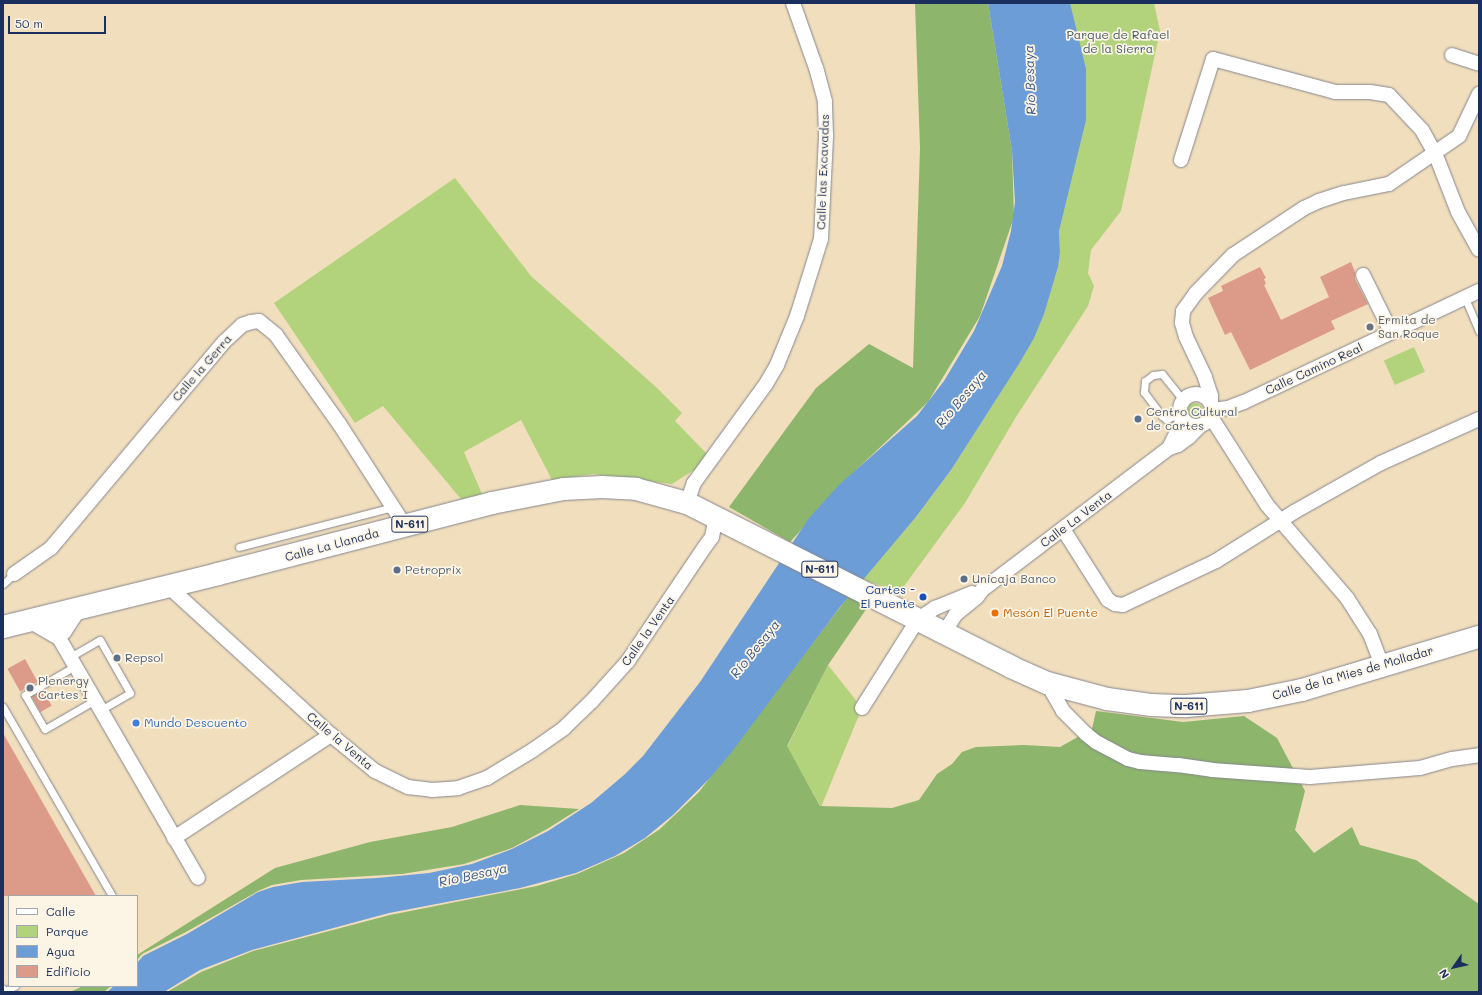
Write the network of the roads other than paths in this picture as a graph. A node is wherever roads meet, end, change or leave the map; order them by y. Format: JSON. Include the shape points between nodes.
{"nodes":[{"id":1,"x":793,"y":3,"type":"edge"},
{"id":2,"x":1452,"y":55,"type":"dead end"},
{"id":3,"x":1479,"y":64,"type":"edge"},
{"id":4,"x":1479,"y":94,"type":"edge"},
{"id":5,"x":1435,"y":153,"type":"junction"},
{"id":6,"x":1181,"y":160,"type":"dead end"},
{"id":7,"x":1479,"y":250,"type":"edge"},
{"id":8,"x":1363,"y":275,"type":"dead end"},
{"id":9,"x":1479,"y":291,"type":"edge"},
{"id":10,"x":1465,"y":298,"type":"junction"},
{"id":11,"x":1479,"y":331,"type":"edge"},
{"id":12,"x":1391,"y":332,"type":"junction"},
{"id":13,"x":1205,"y":377,"type":"junction"},
{"id":14,"x":1198,"y":394,"type":"junction"},
{"id":15,"x":1184,"y":400,"type":"junction"},
{"id":16,"x":1211,"y":410,"type":"junction"},
{"id":17,"x":1181,"y":417,"type":"junction"},
{"id":18,"x":1479,"y":419,"type":"edge"},
{"id":19,"x":1198,"y":426,"type":"junction"},
{"id":20,"x":1169,"y":448,"type":"junction"},
{"id":21,"x":687,"y":503,"type":"junction"},
{"id":22,"x":393,"y":507,"type":"junction"},
{"id":23,"x":723,"y":521,"type":"junction"},
{"id":24,"x":1281,"y":522,"type":"junction"},
{"id":25,"x":405,"y":526,"type":"junction"},
{"id":26,"x":1063,"y":529,"type":"junction"},
{"id":27,"x":240,"y":547,"type":"dead end"},
{"id":28,"x":14,"y":574,"type":"joint"},
{"id":29,"x":3,"y":584,"type":"edge"},
{"id":30,"x":170,"y":586,"type":"junction"},
{"id":31,"x":982,"y":590,"type":"junction"},
{"id":32,"x":80,"y":608,"type":"junction"},
{"id":33,"x":917,"y":618,"type":"junction"},
{"id":34,"x":37,"y":619,"type":"junction"},
{"id":35,"x":3,"y":627,"type":"edge"},
{"id":36,"x":944,"y":633,"type":"junction"},
{"id":37,"x":1479,"y":637,"type":"edge"},
{"id":38,"x":59,"y":638,"type":"junction"},
{"id":39,"x":73,"y":662,"type":"junction"},
{"id":40,"x":1382,"y":666,"type":"junction"},
{"id":41,"x":1047,"y":683,"type":"junction"},
{"id":42,"x":97,"y":705,"type":"junction"},
{"id":43,"x":3,"y":707,"type":"edge"},
{"id":44,"x":862,"y":708,"type":"dead end"},
{"id":45,"x":331,"y":735,"type":"junction"},
{"id":46,"x":1479,"y":755,"type":"edge"},
{"id":47,"x":174,"y":838,"type":"junction"},
{"id":48,"x":198,"y":878,"type":"dead end"},
{"id":49,"x":111,"y":895,"type":"edge"},
{"id":50,"x":13,"y":987,"type":"edge"},
{"id":51,"x":3,"y":989,"type":"edge"}],
"edges":[{"from":1,"to":21,"type":"street","name":"Calle las Excavadas","via":[[816,68],[824,101],[826,142],[821,238],[797,316],[777,365],[694,483]]},
{"from":2,"to":3,"type":"street"},
{"from":4,"to":5,"type":"street","via":[[1459,136]]},
{"from":5,"to":6,"type":"street","via":[[1422,130],[1389,95],[1335,92],[1213,59]]},
{"from":5,"to":7,"type":"street","via":[[1458,212]]},
{"from":5,"to":13,"type":"street","via":[[1389,184],[1344,193],[1304,208],[1254,240],[1224,264],[1192,298],[1182,317],[1185,334]]},
{"from":8,"to":12,"type":"street"},
{"from":9,"to":10,"type":"street","name":"Calle Camino Real"},
{"from":10,"to":11,"type":"lane"},
{"from":10,"to":12,"type":"street","name":"Calle Camino Real"},
{"from":12,"to":16,"type":"street","name":"Calle Camino Real","via":[[1233,406]]},
{"from":13,"to":14,"type":"street"},
{"from":13,"to":16,"type":"street","via":[[1211,396]]},
{"from":14,"to":15,"type":"street","via":[[1190,395]]},
{"from":14,"to":16,"type":"street","via":[[1204,396]]},
{"from":15,"to":17,"type":"street","via":[[1180,408]]},
{"from":15,"to":17,"type":"lane","via":[[1162,374],[1153,375],[1145,381],[1144,392],[1162,416],[1166,419]]},
{"from":16,"to":19,"type":"street","via":[[1204,424]]},
{"from":16,"to":24,"type":"street","via":[[1227,441],[1267,505]]},
{"from":17,"to":19,"type":"street","via":[[1191,426]]},
{"from":17,"to":20,"type":"street","name":"Calle La Venta"},
{"from":18,"to":24,"type":"street","via":[[1381,463],[1294,512]]},
{"from":19,"to":20,"type":"street","name":"Calle La Venta","via":[[1184,441]]},
{"from":20,"to":26,"type":"street","name":"Calle La Venta"},
{"from":21,"to":23,"type":"highway","name":"Calle La Llanada","number":"N-611"},
{"from":21,"to":25,"type":"highway","name":"Calle La Llanada","number":"N-611","via":[[636,489],[584,488],[546,492],[492,503]]},
{"from":22,"to":25,"type":"street","name":"Calle la Gerra"},
{"from":22,"to":27,"type":"lane"},
{"from":22,"to":28,"type":"street","name":"Calle la Gerra","via":[[340,425],[276,334],[259,322],[251,322],[242,325],[224,342],[51,548]]},
{"from":23,"to":33,"type":"highway","number":"N-611"},
{"from":23,"to":45,"type":"street","name":"Calle la Venta","via":[[628,661],[592,701],[564,728],[486,778],[458,788],[432,790],[408,786],[375,770]]},
{"from":24,"to":26,"type":"street","via":[[1216,561],[1121,605],[1112,603],[1104,595]]},
{"from":24,"to":40,"type":"street","via":[[1347,598],[1370,634]]},
{"from":25,"to":30,"type":"highway","name":"Calle La Llanada","number":"N-611"},
{"from":26,"to":31,"type":"street","name":"Calle La Venta"},
{"from":28,"to":29,"type":"lane"},
{"from":30,"to":32,"type":"highway","name":"Calle La Llanada","number":"N-611"},
{"from":30,"to":45,"type":"street","name":"Calle la Venta"},
{"from":31,"to":33,"type":"street","name":"Calle La Venta","via":[[935,608]]},
{"from":31,"to":36,"type":"street","name":"Calle La Venta","via":[[956,614]]},
{"from":32,"to":34,"type":"highway","name":"Calle La Llanada","number":"N-611"},
{"from":32,"to":38,"type":"street"},
{"from":33,"to":36,"type":"highway","name":"Calle de la Mies de Molladar","number":"N-611"},
{"from":33,"to":44,"type":"street","name":"Calle La Venta"},
{"from":34,"to":35,"type":"highway","name":"Calle La Llanada","number":"N-611"},
{"from":34,"to":38,"type":"street"},
{"from":36,"to":41,"type":"highway","name":"Calle de la Mies de Molladar","number":"N-611"},
{"from":37,"to":40,"type":"highway","name":"Calle de la Mies de Molladar","number":"N-611"},
{"from":38,"to":39,"type":"street"},
{"from":39,"to":42,"type":"street"},
{"from":39,"to":42,"type":"lane","via":[[100,640],[130,693]]},
{"from":39,"to":42,"type":"lane","via":[[25,695],[45,729]]},
{"from":40,"to":41,"type":"highway","name":"Calle de la Mies de Molladar","number":"N-611","via":[[1290,692],[1209,706],[1124,702],[1090,696]]},
{"from":41,"to":46,"type":"street","via":[[1058,704],[1086,734],[1128,759],[1140,762],[1310,777],[1420,768]]},
{"from":42,"to":47,"type":"street"},
{"from":43,"to":49,"type":"lane"},
{"from":45,"to":47,"type":"street"},
{"from":47,"to":48,"type":"street"},
{"from":50,"to":51,"type":"lane","via":[[5,991]]}]}
